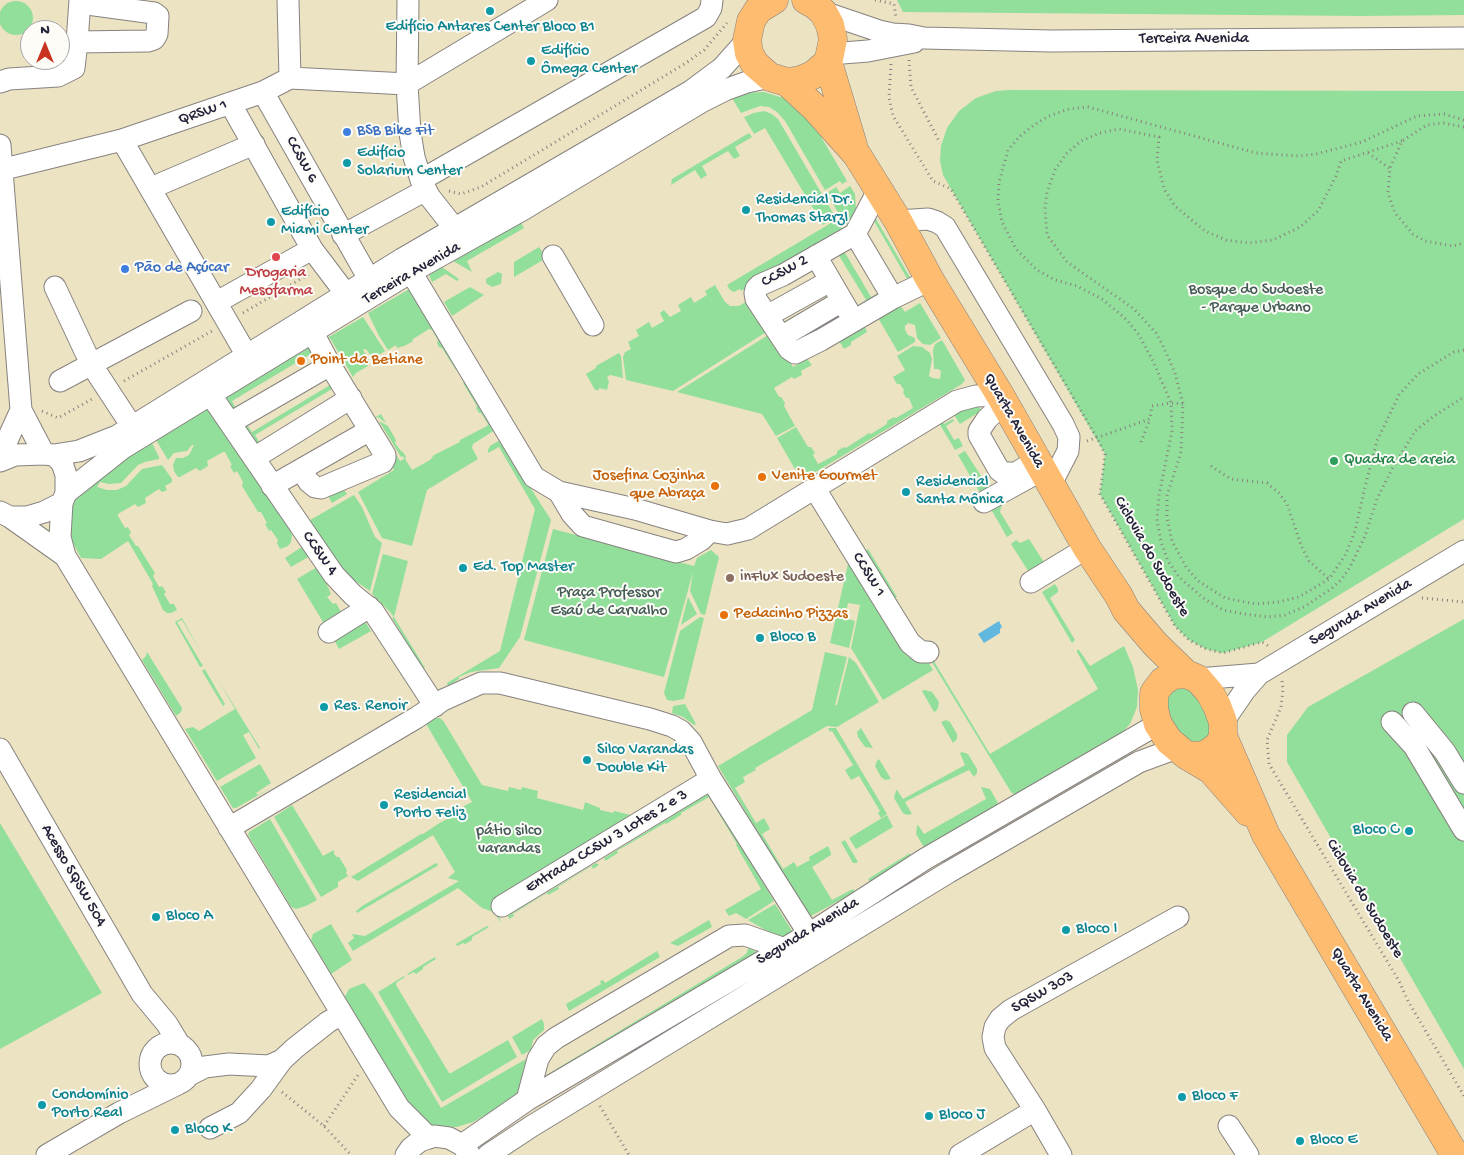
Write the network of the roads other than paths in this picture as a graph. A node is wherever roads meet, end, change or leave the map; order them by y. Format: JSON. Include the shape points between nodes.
{"nodes":[{"id":1,"x":288,"y":0,"type":"edge"},
{"id":2,"x":408,"y":0,"type":"edge"},
{"id":3,"x":547,"y":0,"type":"edge"},
{"id":4,"x":712,"y":0,"type":"edge"},
{"id":5,"x":774,"y":0,"type":"edge"},
{"id":6,"x":80,"y":2,"type":"edge"},
{"id":7,"x":814,"y":6,"type":"edge"},
{"id":8,"x":749,"y":20,"type":"edge"},
{"id":9,"x":1464,"y":38,"type":"edge"},
{"id":10,"x":905,"y":41,"type":"junction"},
{"id":11,"x":78,"y":42,"type":"junction"},
{"id":12,"x":829,"y":58,"type":"junction"},
{"id":13,"x":290,"y":78,"type":"junction"},
{"id":14,"x":778,"y":79,"type":"junction"},
{"id":15,"x":0,"y":82,"type":"edge"},
{"id":16,"x":407,"y":84,"type":"junction"},
{"id":17,"x":263,"y":92,"type":"junction"},
{"id":18,"x":230,"y":103,"type":"junction"},
{"id":19,"x":122,"y":140,"type":"junction"},
{"id":20,"x":254,"y":144,"type":"junction"},
{"id":21,"x":0,"y":145,"type":"edge"},
{"id":22,"x":857,"y":156,"type":"junction"},
{"id":23,"x":2,"y":170,"type":"edge"},
{"id":24,"x":423,"y":185,"type":"junction"},
{"id":25,"x":151,"y":188,"type":"junction"},
{"id":26,"x":879,"y":190,"type":"junction"},
{"id":27,"x":898,"y":221,"type":"junction"},
{"id":28,"x":455,"y":229,"type":"junction"},
{"id":29,"x":855,"y":234,"type":"junction"},
{"id":30,"x":343,"y":235,"type":"junction"},
{"id":31,"x":312,"y":249,"type":"junction"},
{"id":32,"x":553,"y":256,"type":"dead end"},
{"id":33,"x":816,"y":256,"type":"junction"},
{"id":34,"x":411,"y":272,"type":"junction"},
{"id":35,"x":369,"y":279,"type":"junction"},
{"id":36,"x":930,"y":280,"type":"junction"},
{"id":37,"x":830,"y":281,"type":"junction"},
{"id":38,"x":55,"y":287,"type":"dead end"},
{"id":39,"x":346,"y":294,"type":"junction"},
{"id":40,"x":894,"y":298,"type":"junction"},
{"id":41,"x":842,"y":301,"type":"junction"},
{"id":42,"x":217,"y":302,"type":"junction"},
{"id":43,"x":191,"y":310,"type":"dead end"},
{"id":44,"x":767,"y":316,"type":"junction"},
{"id":45,"x":854,"y":321,"type":"junction"},
{"id":46,"x":593,"y":325,"type":"dead end"},
{"id":47,"x":313,"y":333,"type":"junction"},
{"id":48,"x":781,"y":337,"type":"junction"},
{"id":49,"x":8,"y":338,"type":"edge"},
{"id":50,"x":246,"y":354,"type":"junction"},
{"id":51,"x":91,"y":364,"type":"junction"},
{"id":52,"x":980,"y":364,"type":"junction"},
{"id":53,"x":330,"y":365,"type":"junction"},
{"id":54,"x":60,"y":381,"type":"dead end"},
{"id":55,"x":210,"y":394,"type":"junction"},
{"id":56,"x":351,"y":398,"type":"junction"},
{"id":57,"x":1002,"y":399,"type":"junction"},
{"id":58,"x":957,"y":401,"type":"junction"},
{"id":59,"x":21,"y":410,"type":"junction"},
{"id":60,"x":230,"y":423,"type":"junction"},
{"id":61,"x":131,"y":426,"type":"junction"},
{"id":62,"x":370,"y":430,"type":"junction"},
{"id":63,"x":49,"y":454,"type":"junction"},
{"id":64,"x":0,"y":456,"type":"edge"},
{"id":65,"x":254,"y":458,"type":"junction"},
{"id":66,"x":0,"y":461,"type":"edge"},
{"id":67,"x":301,"y":470,"type":"junction"},
{"id":68,"x":1043,"y":472,"type":"junction"},
{"id":69,"x":272,"y":486,"type":"junction"},
{"id":70,"x":815,"y":489,"type":"junction"},
{"id":71,"x":559,"y":492,"type":"junction"},
{"id":72,"x":64,"y":498,"type":"junction"},
{"id":73,"x":984,"y":502,"type":"dead end"},
{"id":74,"x":5,"y":515,"type":"edge"},
{"id":75,"x":710,"y":531,"type":"junction"},
{"id":76,"x":1464,"y":552,"type":"edge"},
{"id":77,"x":1078,"y":554,"type":"junction"},
{"id":78,"x":65,"y":556,"type":"junction"},
{"id":79,"x":1031,"y":582,"type":"dead end"},
{"id":80,"x":368,"y":607,"type":"junction"},
{"id":81,"x":1126,"y":610,"type":"junction"},
{"id":82,"x":329,"y":632,"type":"dead end"},
{"id":83,"x":928,"y":652,"type":"dead end"},
{"id":84,"x":1259,"y":674,"type":"junction"},
{"id":85,"x":1192,"y":676,"type":"junction"},
{"id":86,"x":1154,"y":693,"type":"junction"},
{"id":87,"x":435,"y":706,"type":"junction"},
{"id":88,"x":1414,"y":713,"type":"dead end"},
{"id":89,"x":1392,"y":722,"type":"dead end"},
{"id":90,"x":1158,"y":724,"type":"junction"},
{"id":91,"x":1223,"y":729,"type":"junction"},
{"id":92,"x":0,"y":749,"type":"edge"},
{"id":93,"x":1182,"y":752,"type":"junction"},
{"id":94,"x":1445,"y":752,"type":"junction"},
{"id":95,"x":1424,"y":765,"type":"junction"},
{"id":96,"x":711,"y":779,"type":"junction"},
{"id":97,"x":1464,"y":783,"type":"edge"},
{"id":98,"x":229,"y":828,"type":"junction"},
{"id":99,"x":1464,"y":830,"type":"edge"},
{"id":100,"x":1266,"y":835,"type":"junction"},
{"id":101,"x":502,"y":906,"type":"dead end"},
{"id":102,"x":1178,"y":917,"type":"dead end"},
{"id":103,"x":809,"y":934,"type":"junction"},
{"id":104,"x":782,"y":948,"type":"junction"},
{"id":105,"x":148,"y":1000,"type":"junction"},
{"id":106,"x":342,"y":1014,"type":"junction"},
{"id":107,"x":183,"y":1047,"type":"junction"},
{"id":108,"x":289,"y":1054,"type":"junction"},
{"id":109,"x":152,"y":1056,"type":"junction"},
{"id":110,"x":184,"y":1079,"type":"junction"},
{"id":111,"x":527,"y":1100,"type":"junction"},
{"id":112,"x":399,"y":1108,"type":"junction"},
{"id":113,"x":1035,"y":1110,"type":"junction"},
{"id":114,"x":119,"y":1113,"type":"junction"},
{"id":115,"x":1229,"y":1126,"type":"dead end"},
{"id":116,"x":210,"y":1128,"type":"dead end"},
{"id":117,"x":429,"y":1138,"type":"junction"},
{"id":118,"x":466,"y":1150,"type":"edge"},
{"id":119,"x":47,"y":1155,"type":"edge"},
{"id":120,"x":405,"y":1155,"type":"edge"},
{"id":121,"x":488,"y":1155,"type":"edge"},
{"id":122,"x":960,"y":1155,"type":"edge"},
{"id":123,"x":1061,"y":1155,"type":"edge"},
{"id":124,"x":1248,"y":1155,"type":"edge"},
{"id":125,"x":1455,"y":1155,"type":"edge"}],
"edges":[{"from":1,"to":13,"type":"street"},
{"from":2,"to":16,"type":"street"},
{"from":3,"to":16,"type":"street"},
{"from":4,"to":24,"type":"street","via":[[706,17]]},
{"from":5,"to":8,"type":"main road"},
{"from":6,"to":11,"type":"street"},
{"from":6,"to":11,"type":"street","via":[[158,16],[157,34],[148,41]]},
{"from":7,"to":10,"type":"street"},
{"from":7,"to":12,"type":"main road","name":"Quarta Avenida","via":[[830,25],[833,39]]},
{"from":8,"to":14,"type":"main road","name":"Quarta Avenida","via":[[749,53],[755,64]]},
{"from":8,"to":28,"type":"street","name":"Terceira Avenida","via":[[722,68],[691,90]]},
{"from":9,"to":10,"type":"street","name":"Terceira Avenida"},
{"from":10,"to":12,"type":"street"},
{"from":11,"to":15,"type":"street","via":[[74,68],[58,76]]},
{"from":12,"to":14,"type":"main road","via":[[813,75],[801,80]]},
{"from":12,"to":22,"type":"main road","name":"Quarta Avenida"},
{"from":13,"to":16,"type":"street"},
{"from":13,"to":17,"type":"street","name":"QRSW 1"},
{"from":14,"to":22,"type":"main road","name":"Quarta Avenida","via":[[815,108]]},
{"from":14,"to":34,"type":"street","name":"Terceira Avenida","via":[[747,82],[725,90]]},
{"from":16,"to":24,"type":"street","via":[[410,133]]},
{"from":17,"to":18,"type":"street","name":"QRSW 1"},
{"from":17,"to":30,"type":"street","name":"CCSW 6"},
{"from":18,"to":19,"type":"street","name":"QRSW 1"},
{"from":18,"to":20,"type":"street","name":"CCSW 6"},
{"from":19,"to":23,"type":"street","name":"QRSW 1"},
{"from":19,"to":25,"type":"street"},
{"from":20,"to":25,"type":"street"},
{"from":20,"to":31,"type":"street","name":"CCSW 6"},
{"from":21,"to":23,"type":"street"},
{"from":22,"to":26,"type":"main road","name":"Quarta Avenida"},
{"from":23,"to":49,"type":"street"},
{"from":24,"to":28,"type":"street"},
{"from":24,"to":30,"type":"street"},
{"from":25,"to":42,"type":"street"},
{"from":26,"to":27,"type":"main road","name":"Quarta Avenida"},
{"from":26,"to":29,"type":"street"},
{"from":27,"to":36,"type":"main road","name":"Quarta Avenida"},
{"from":27,"to":68,"type":"street","via":[[928,219],[945,227],[1063,424],[1069,437],[1068,451]]},
{"from":28,"to":35,"type":"street","name":"Terceira Avenida"},
{"from":29,"to":33,"type":"street","name":"CCSW 2"},
{"from":29,"to":40,"type":"street"},
{"from":30,"to":35,"type":"street","name":"CCSW 6"},
{"from":31,"to":39,"type":"street","name":"CCSW 6"},
{"from":31,"to":42,"type":"street"},
{"from":32,"to":46,"type":"street"},
{"from":33,"to":37,"type":"street","name":"CCSW 2"},
{"from":33,"to":44,"type":"street","name":"CCSW 2","via":[[756,289],[756,299]]},
{"from":34,"to":47,"type":"street","name":"Terceira Avenida"},
{"from":34,"to":71,"type":"street","via":[[523,461],[534,476]]},
{"from":35,"to":39,"type":"street","name":"Terceira Avenida"},
{"from":36,"to":40,"type":"street","name":"CCSW 2"},
{"from":36,"to":52,"type":"main road","name":"Quarta Avenida"},
{"from":37,"to":41,"type":"street","name":"CCSW 2"},
{"from":37,"to":44,"type":"street","name":"CCSW 2"},
{"from":38,"to":51,"type":"street"},
{"from":39,"to":50,"type":"street","name":"Terceira Avenida"},
{"from":40,"to":45,"type":"street","name":"CCSW 2"},
{"from":41,"to":45,"type":"street","name":"CCSW 2"},
{"from":41,"to":48,"type":"street"},
{"from":42,"to":50,"type":"street"},
{"from":43,"to":51,"type":"street"},
{"from":44,"to":48,"type":"street","name":"CCSW 2"},
{"from":45,"to":48,"type":"street","name":"CCSW 2","via":[[795,352]]},
{"from":47,"to":53,"type":"street"},
{"from":47,"to":55,"type":"street","name":"Terceira Avenida"},
{"from":49,"to":59,"type":"street"},
{"from":50,"to":61,"type":"street","name":"Terceira Avenida"},
{"from":51,"to":54,"type":"street"},
{"from":51,"to":61,"type":"street"},
{"from":52,"to":57,"type":"main road","name":"Quarta Avenida"},
{"from":52,"to":58,"type":"street"},
{"from":53,"to":56,"type":"street"},
{"from":53,"to":60,"type":"street"},
{"from":55,"to":60,"type":"street","name":"CCSW 4"},
{"from":55,"to":72,"type":"street","name":"Terceira Avenida","via":[[123,448]]},
{"from":56,"to":62,"type":"street"},
{"from":56,"to":65,"type":"street"},
{"from":57,"to":58,"type":"street","via":[[976,396]]},
{"from":57,"to":68,"type":"main road","name":"Quarta Avenida"},
{"from":57,"to":68,"type":"street","via":[[979,435],[1003,473]]},
{"from":58,"to":70,"type":"street"},
{"from":59,"to":63,"type":"street"},
{"from":59,"to":64,"type":"street"},
{"from":60,"to":65,"type":"street","name":"CCSW 4"},
{"from":61,"to":63,"type":"street","name":"Terceira Avenida","via":[[117,436],[79,451]]},
{"from":62,"to":67,"type":"street"},
{"from":62,"to":67,"type":"street","via":[[385,455],[383,462],[321,488],[309,482]]},
{"from":63,"to":66,"type":"street","name":"Terceira Avenida","via":[[15,455]]},
{"from":63,"to":72,"type":"street","via":[[62,464],[66,475]]},
{"from":65,"to":69,"type":"street","name":"CCSW 4"},
{"from":67,"to":69,"type":"street"},
{"from":68,"to":73,"type":"street"},
{"from":68,"to":77,"type":"main road","name":"Quarta Avenida"},
{"from":69,"to":80,"type":"street","name":"CCSW 4","via":[[334,576]]},
{"from":70,"to":75,"type":"street","via":[[748,529],[727,534]]},
{"from":70,"to":83,"type":"street","name":"CCSW 1","via":[[910,643],[921,652]]},
{"from":71,"to":75,"type":"street","via":[[635,509]]},
{"from":71,"to":75,"type":"street","via":[[583,526],[676,552],[701,540]]},
{"from":72,"to":74,"type":"street","name":"Terceira Avenida","via":[[44,512],[26,518]]},
{"from":72,"to":78,"type":"street","via":[[60,537]]},
{"from":74,"to":78,"type":"street"},
{"from":76,"to":84,"type":"street","name":"Segunda Avenida"},
{"from":77,"to":79,"type":"street"},
{"from":77,"to":81,"type":"main road","name":"Quarta Avenida","via":[[1119,596]]},
{"from":78,"to":98,"type":"street"},
{"from":80,"to":82,"type":"street"},
{"from":80,"to":87,"type":"street","name":"CCSW 4"},
{"from":81,"to":85,"type":"main road","name":"Quarta Avenida","via":[[1156,645]]},
{"from":81,"to":86,"type":"main road","via":[[1150,671]]},
{"from":84,"to":85,"type":"street","name":"Segunda Avenida"},
{"from":84,"to":91,"type":"street","name":"Segunda Avenida","via":[[1245,690]]},
{"from":85,"to":86,"type":"main road","via":[[1174,675],[1163,681]]},
{"from":85,"to":91,"type":"main road","via":[[1210,692]]},
{"from":86,"to":90,"type":"main road"},
{"from":87,"to":96,"type":"street","via":[[467,688],[494,682],[650,719],[682,731]]},
{"from":87,"to":98,"type":"street"},
{"from":88,"to":94,"type":"street"},
{"from":89,"to":95,"type":"street","via":[[1414,746]]},
{"from":90,"to":93,"type":"main road","via":[[1169,741]]},
{"from":90,"to":103,"type":"street","name":"Segunda Avenida","via":[[925,859]]},
{"from":91,"to":93,"type":"main road","via":[[1219,745],[1208,753],[1200,756]]},
{"from":91,"to":100,"type":"main road","name":"Quarta Avenida"},
{"from":92,"to":105,"type":"street","name":"Acesso SQSW 504"},
{"from":93,"to":100,"type":"main road","name":"Quarta Avenida","via":[[1210,770]]},
{"from":93,"to":121,"type":"street","name":"Segunda Avenida","via":[[1139,762],[949,872]]},
{"from":94,"to":95,"type":"street"},
{"from":94,"to":97,"type":"street"},
{"from":95,"to":99,"type":"street"},
{"from":96,"to":101,"type":"street","name":"Entrada CCSW 3 Lotes 2 e 3"},
{"from":96,"to":103,"type":"street"},
{"from":98,"to":106,"type":"street"},
{"from":100,"to":125,"type":"main road","name":"Quarta Avenida"},
{"from":102,"to":113,"type":"street","name":"SQSW 303","via":[[1000,1019],[993,1037],[995,1048]]},
{"from":103,"to":104,"type":"street","name":"Segunda Avenida"},
{"from":104,"to":111,"type":"street","name":"Segunda Avenida"},
{"from":104,"to":111,"type":"street","via":[[745,935],[729,936],[556,1038],[538,1058]]},
{"from":105,"to":107,"type":"street","name":"Acesso SQSW 504"},
{"from":105,"to":109,"type":"street","name":"Acesso SQSW 504","via":[[152,1015]]},
{"from":106,"to":108,"type":"street","name":"Acesso SQSW 504"},
{"from":106,"to":112,"type":"street"},
{"from":107,"to":108,"type":"street","name":"Acesso SQSW 504","via":[[223,1056],[260,1059]]},
{"from":107,"to":109,"type":"street","via":[[168,1043],[157,1048]]},
{"from":107,"to":110,"type":"street","via":[[192,1062]]},
{"from":108,"to":110,"type":"street","name":"Acesso SQSW 504","via":[[269,1066],[229,1064],[205,1067]]},
{"from":108,"to":116,"type":"street","via":[[239,1112]]},
{"from":109,"to":110,"type":"street","via":[[151,1071],[158,1081],[164,1084]]},
{"from":109,"to":114,"type":"street","name":"Acesso SQSW 504","via":[[141,1090]]},
{"from":110,"to":114,"type":"street","name":"Acesso SQSW 504"},
{"from":111,"to":118,"type":"street","name":"Segunda Avenida"},
{"from":112,"to":117,"type":"street"},
{"from":112,"to":120,"type":"street"},
{"from":113,"to":122,"type":"street"},
{"from":113,"to":123,"type":"street","name":"SQSW 303"},
{"from":114,"to":119,"type":"street","name":"Acesso SQSW 504"},
{"from":115,"to":124,"type":"street"},
{"from":117,"to":118,"type":"street","via":[[449,1138]]},
{"from":117,"to":120,"type":"street","via":[[420,1141]]}]}
